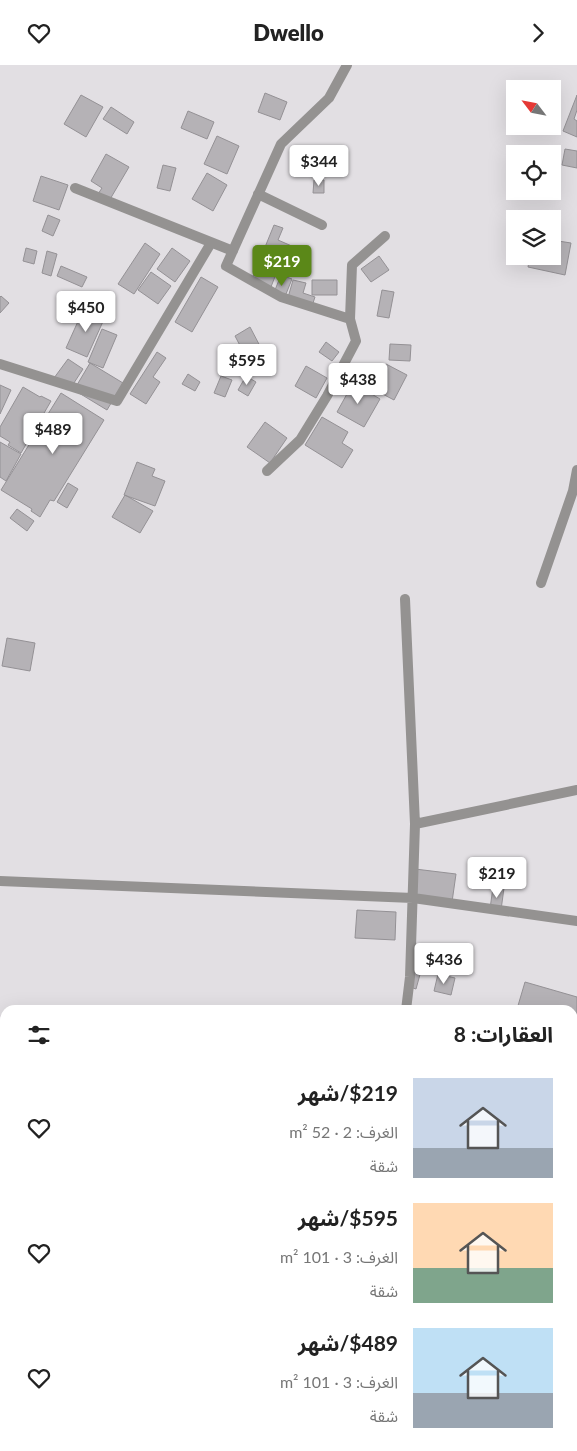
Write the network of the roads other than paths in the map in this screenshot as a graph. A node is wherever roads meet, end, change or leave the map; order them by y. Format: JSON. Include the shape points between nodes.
{"nodes":[{"id":1,"x":347,"y":65,"type":"edge"},
{"id":2,"x":75,"y":189,"type":"dead end"},
{"id":3,"x":258,"y":194,"type":"junction"},
{"id":4,"x":322,"y":225,"type":"dead end"},
{"id":5,"x":384,"y":236,"type":"dead end"},
{"id":6,"x":211,"y":243,"type":"junction"},
{"id":7,"x":233,"y":251,"type":"junction"},
{"id":8,"x":350,"y":319,"type":"junction"},
{"id":9,"x":0,"y":364,"type":"edge"},
{"id":10,"x":577,"y":470,"type":"edge"},
{"id":11,"x":267,"y":471,"type":"dead end"},
{"id":12,"x":541,"y":583,"type":"dead end"},
{"id":13,"x":405,"y":599,"type":"dead end"},
{"id":14,"x":577,"y":791,"type":"edge"},
{"id":15,"x":415,"y":823,"type":"junction"},
{"id":16,"x":0,"y":881,"type":"edge"},
{"id":17,"x":413,"y":898,"type":"junction"},
{"id":18,"x":577,"y":921,"type":"edge"},
{"id":19,"x":407,"y":1005,"type":"edge"}],
"edges":[{"from":1,"to":3,"type":"street","via":[[329,98],[281,144]]},
{"from":2,"to":6,"type":"street"},
{"from":3,"to":4,"type":"street"},
{"from":3,"to":7,"type":"street"},
{"from":5,"to":8,"type":"street","via":[[352,265]]},
{"from":6,"to":7,"type":"street"},
{"from":6,"to":9,"type":"street","via":[[117,401]]},
{"from":7,"to":8,"type":"street","via":[[226,266],[281,297]]},
{"from":8,"to":11,"type":"street","via":[[356,341],[327,396],[300,440]]},
{"from":10,"to":12,"type":"street","via":[[573,491]]},
{"from":13,"to":15,"type":"street"},
{"from":14,"to":15,"type":"street"},
{"from":15,"to":17,"type":"street"},
{"from":16,"to":17,"type":"street"},
{"from":17,"to":18,"type":"street"},
{"from":17,"to":19,"type":"street"}]}
